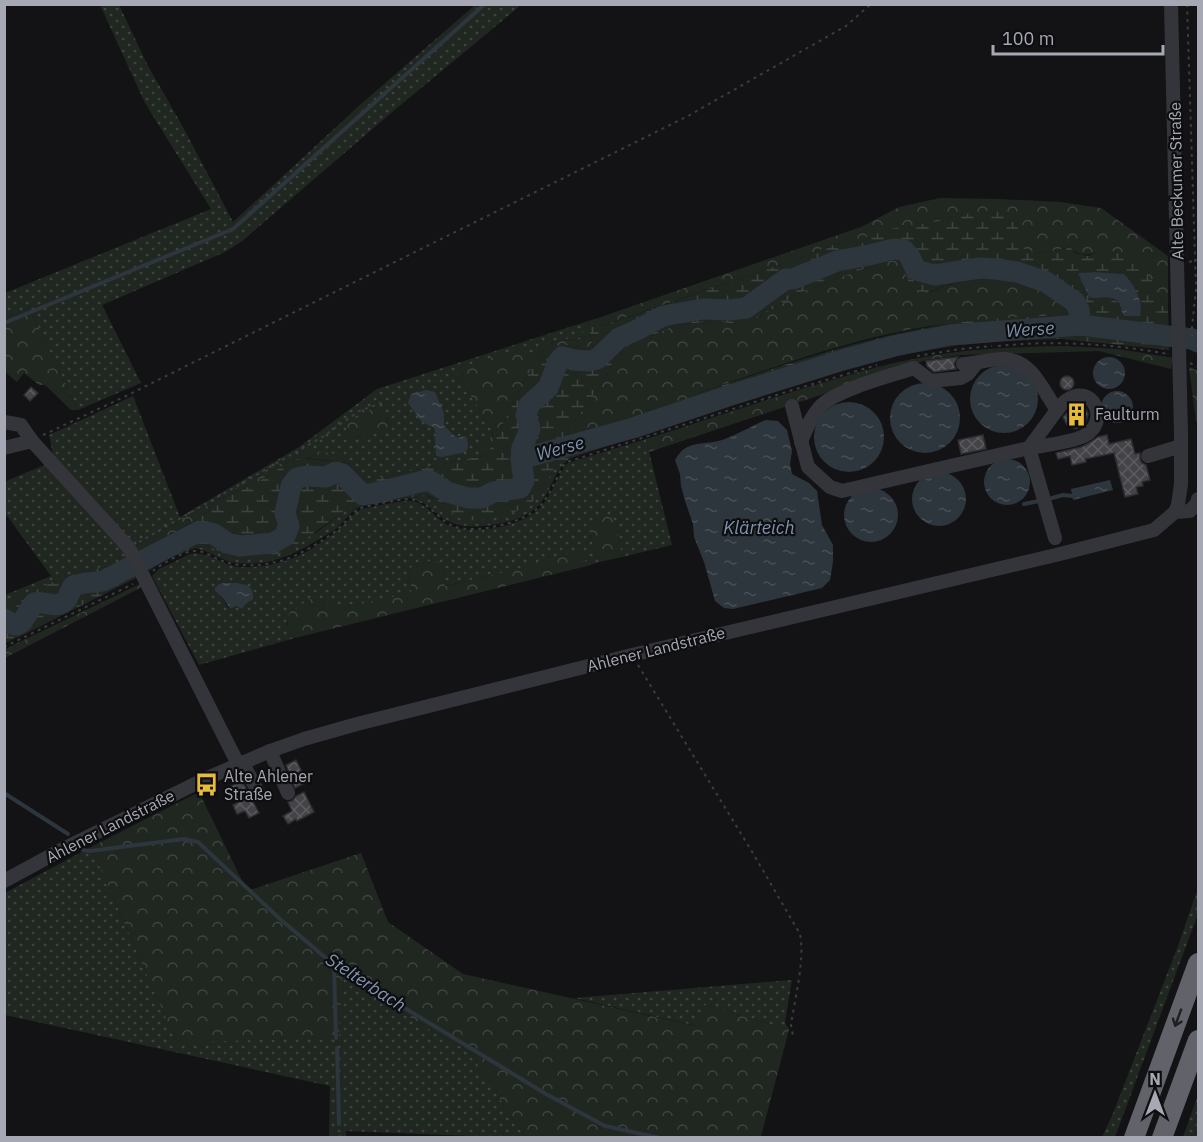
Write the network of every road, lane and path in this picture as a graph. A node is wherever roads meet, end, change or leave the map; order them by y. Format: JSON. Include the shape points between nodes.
{"nodes":[{"id":1,"x":871,"y":4,"type":"edge"},
{"id":2,"x":1172,"y":4,"type":"edge"},
{"id":3,"x":1187,"y":4,"type":"edge"},
{"id":4,"x":1186,"y":327,"type":"junction"},
{"id":5,"x":1179,"y":354,"type":"junction"},
{"id":6,"x":918,"y":356,"type":"dead end"},
{"id":7,"x":876,"y":366,"type":"dead end"},
{"id":8,"x":384,"y":402,"type":"dead end"},
{"id":9,"x":792,"y":406,"type":"dead end"},
{"id":10,"x":1057,"y":410,"type":"junction"},
{"id":11,"x":4,"y":423,"type":"edge"},
{"id":12,"x":32,"y":441,"type":"junction"},
{"id":13,"x":801,"y":442,"type":"junction"},
{"id":14,"x":1181,"y":446,"type":"junction"},
{"id":15,"x":4,"y":448,"type":"edge"},
{"id":16,"x":1029,"y":448,"type":"junction"},
{"id":17,"x":1148,"y":456,"type":"dead end"},
{"id":18,"x":1198,"y":499,"type":"edge"},
{"id":19,"x":1175,"y":512,"type":"junction"},
{"id":20,"x":1054,"y":538,"type":"dead end"},
{"id":21,"x":130,"y":551,"type":"junction"},
{"id":22,"x":144,"y":577,"type":"junction"},
{"id":23,"x":4,"y":647,"type":"edge"},
{"id":24,"x":632,"y":655,"type":"junction"},
{"id":25,"x":270,"y":751,"type":"junction"},
{"id":26,"x":240,"y":763,"type":"junction"},
{"id":27,"x":258,"y":792,"type":"dead end"},
{"id":28,"x":288,"y":793,"type":"dead end"},
{"id":29,"x":4,"y":881,"type":"edge"},
{"id":30,"x":1198,"y":963,"type":"edge"},
{"id":31,"x":793,"y":1036,"type":"dead end"},
{"id":32,"x":1198,"y":1040,"type":"edge"},
{"id":33,"x":1134,"y":1137,"type":"edge"},
{"id":34,"x":1162,"y":1137,"type":"edge"}],
"edges":[{"from":1,"to":12,"type":"path","via":[[846,26],[688,116]]},
{"from":2,"to":4,"type":"street","name":"Alte Beckumer Straße"},
{"from":3,"to":4,"type":"path","via":[[1196,289]]},
{"from":4,"to":5,"type":"street","name":"Alte Beckumer Straße"},
{"from":5,"to":6,"type":"path","via":[[1063,344],[1005,345]]},
{"from":5,"to":14,"type":"street"},
{"from":7,"to":22,"type":"path","via":[[567,462],[546,498],[524,518],[469,529],[445,522],[419,501],[410,499],[360,508],[337,530],[284,560],[236,565],[195,550]]},
{"from":8,"to":21,"type":"path","via":[[359,411],[324,436]]},
{"from":9,"to":13,"type":"street"},
{"from":10,"to":13,"type":"street","via":[[1036,377],[1022,364],[1006,359],[969,364],[968,374],[961,378],[931,381],[914,368],[853,389],[819,407]]},
{"from":10,"to":16,"type":"street"},
{"from":10,"to":16,"type":"street","via":[[1066,400],[1085,396],[1097,409],[1094,428],[1084,436]]},
{"from":11,"to":12,"type":"street","via":[[21,425]]},
{"from":12,"to":15,"type":"street"},
{"from":12,"to":21,"type":"street"},
{"from":13,"to":16,"type":"street","via":[[808,467],[830,487],[842,491]]},
{"from":14,"to":17,"type":"street"},
{"from":14,"to":19,"type":"street","via":[[1181,484]]},
{"from":16,"to":20,"type":"street"},
{"from":18,"to":19,"type":"street","name":"Ahlener Landstraße","via":[[1190,511]]},
{"from":19,"to":24,"type":"street","name":"Ahlener Landstraße","via":[[1154,530]]},
{"from":21,"to":22,"type":"street"},
{"from":22,"to":23,"type":"path"},
{"from":22,"to":26,"type":"street"},
{"from":24,"to":25,"type":"street","name":"Ahlener Landstraße","via":[[357,724]]},
{"from":24,"to":31,"type":"path","via":[[800,934],[802,957],[791,1025]]},
{"from":25,"to":26,"type":"street","name":"Ahlener Landstraße"},
{"from":25,"to":28,"type":"street"},
{"from":26,"to":27,"type":"street"},
{"from":26,"to":29,"type":"street","name":"Ahlener Landstraße","via":[[126,816]]},
{"from":30,"to":33,"type":"highway","one_way":true},
{"from":32,"to":34,"type":"highway"}]}
